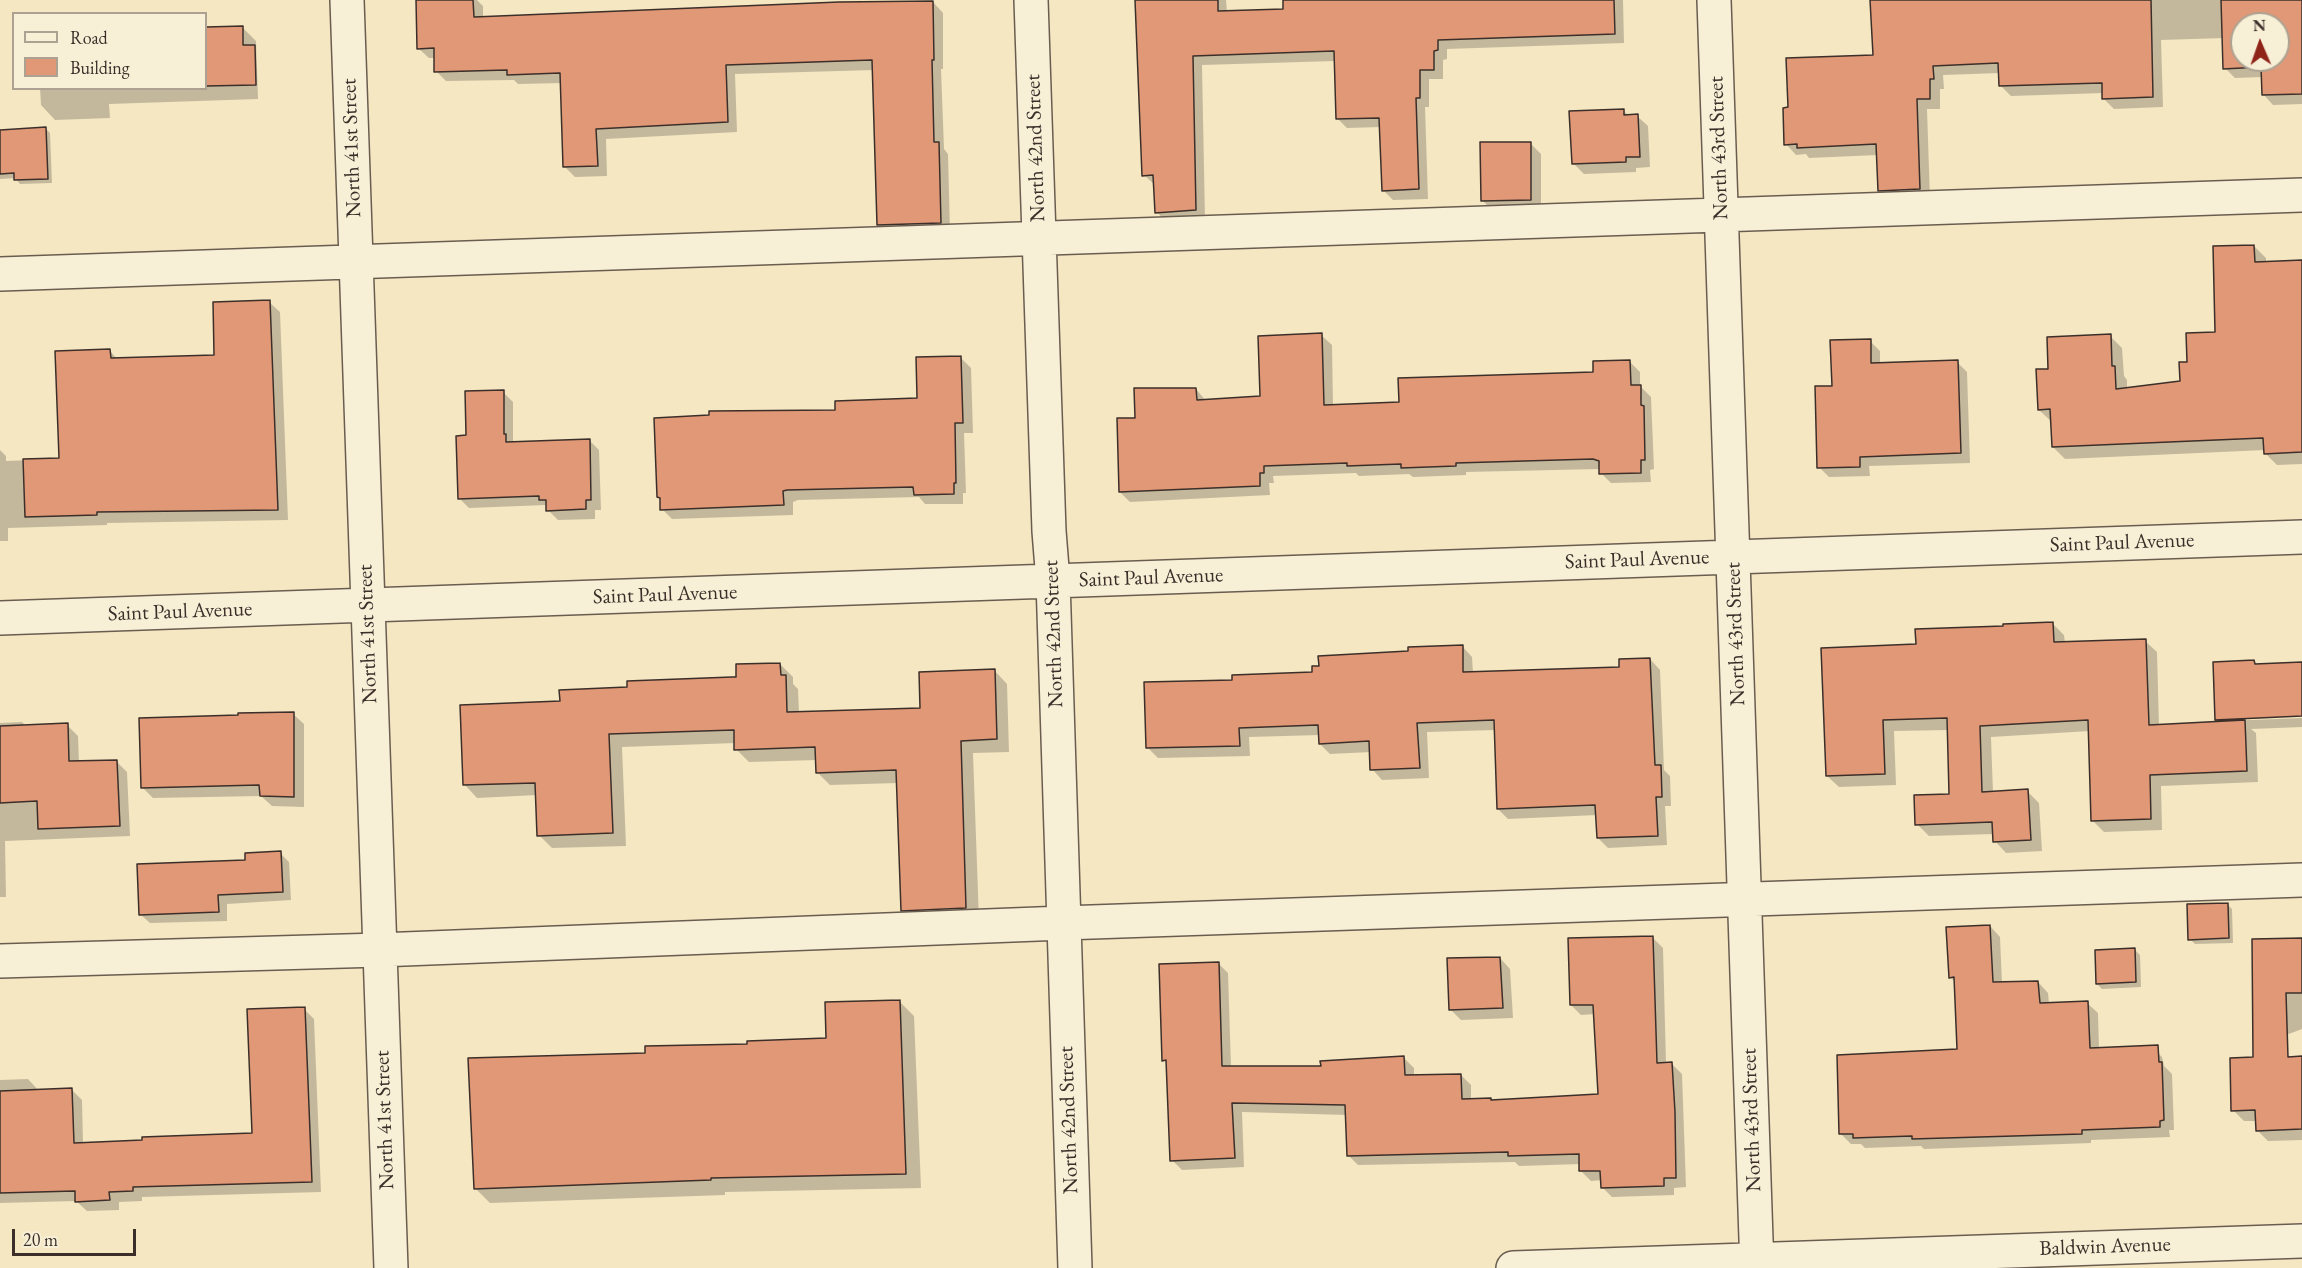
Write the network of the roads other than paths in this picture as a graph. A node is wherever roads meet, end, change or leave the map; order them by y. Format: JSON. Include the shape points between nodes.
{"nodes":[{"id":1,"x":347,"y":0,"type":"edge"},
{"id":2,"x":1031,"y":0,"type":"edge"},
{"id":3,"x":1714,"y":0,"type":"edge"},
{"id":4,"x":2302,"y":195,"type":"edge"},
{"id":5,"x":1721,"y":216,"type":"junction"},
{"id":6,"x":1039,"y":239,"type":"junction"},
{"id":7,"x":357,"y":263,"type":"junction"},
{"id":8,"x":0,"y":274,"type":"edge"},
{"id":9,"x":2302,"y":537,"type":"edge"},
{"id":10,"x":1734,"y":557,"type":"junction"},
{"id":11,"x":1053,"y":581,"type":"junction"},
{"id":12,"x":367,"y":605,"type":"junction"},
{"id":13,"x":0,"y":618,"type":"edge"},
{"id":14,"x":2302,"y":880,"type":"edge"},
{"id":15,"x":1745,"y":900,"type":"junction"},
{"id":16,"x":1063,"y":923,"type":"junction"},
{"id":17,"x":380,"y":950,"type":"junction"},
{"id":18,"x":0,"y":961,"type":"edge"},
{"id":19,"x":2302,"y":1241,"type":"edge"},
{"id":20,"x":1757,"y":1264,"type":"edge"},
{"id":21,"x":391,"y":1268,"type":"edge"},
{"id":22,"x":1075,"y":1268,"type":"edge"},
{"id":23,"x":1513,"y":1268,"type":"edge"}],
"edges":[{"from":1,"to":7,"type":"street","name":"North 41st Street"},
{"from":2,"to":6,"type":"street","name":"North 42nd Street"},
{"from":3,"to":5,"type":"street","name":"North 43rd Street"},
{"from":4,"to":5,"type":"street"},
{"from":5,"to":6,"type":"street"},
{"from":5,"to":10,"type":"street","name":"North 43rd Street"},
{"from":6,"to":7,"type":"street"},
{"from":6,"to":11,"type":"street","name":"North 42nd Street"},
{"from":7,"to":8,"type":"street"},
{"from":7,"to":12,"type":"street","name":"North 41st Street"},
{"from":9,"to":10,"type":"street","name":"Saint Paul Avenue"},
{"from":10,"to":11,"type":"street","name":"Saint Paul Avenue"},
{"from":10,"to":15,"type":"street","name":"North 43rd Street"},
{"from":11,"to":12,"type":"street","name":"Saint Paul Avenue"},
{"from":11,"to":16,"type":"street","name":"North 42nd Street"},
{"from":12,"to":13,"type":"street","name":"Saint Paul Avenue"},
{"from":12,"to":17,"type":"street","name":"North 41st Street"},
{"from":14,"to":15,"type":"street"},
{"from":15,"to":16,"type":"street"},
{"from":15,"to":20,"type":"street","name":"North 43rd Street"},
{"from":16,"to":17,"type":"street"},
{"from":16,"to":22,"type":"street","name":"North 42nd Street"},
{"from":17,"to":18,"type":"street"},
{"from":17,"to":21,"type":"street","name":"North 41st Street"},
{"from":19,"to":20,"type":"street","name":"Baldwin Avenue"},
{"from":20,"to":23,"type":"street","name":"Baldwin Avenue"}]}
